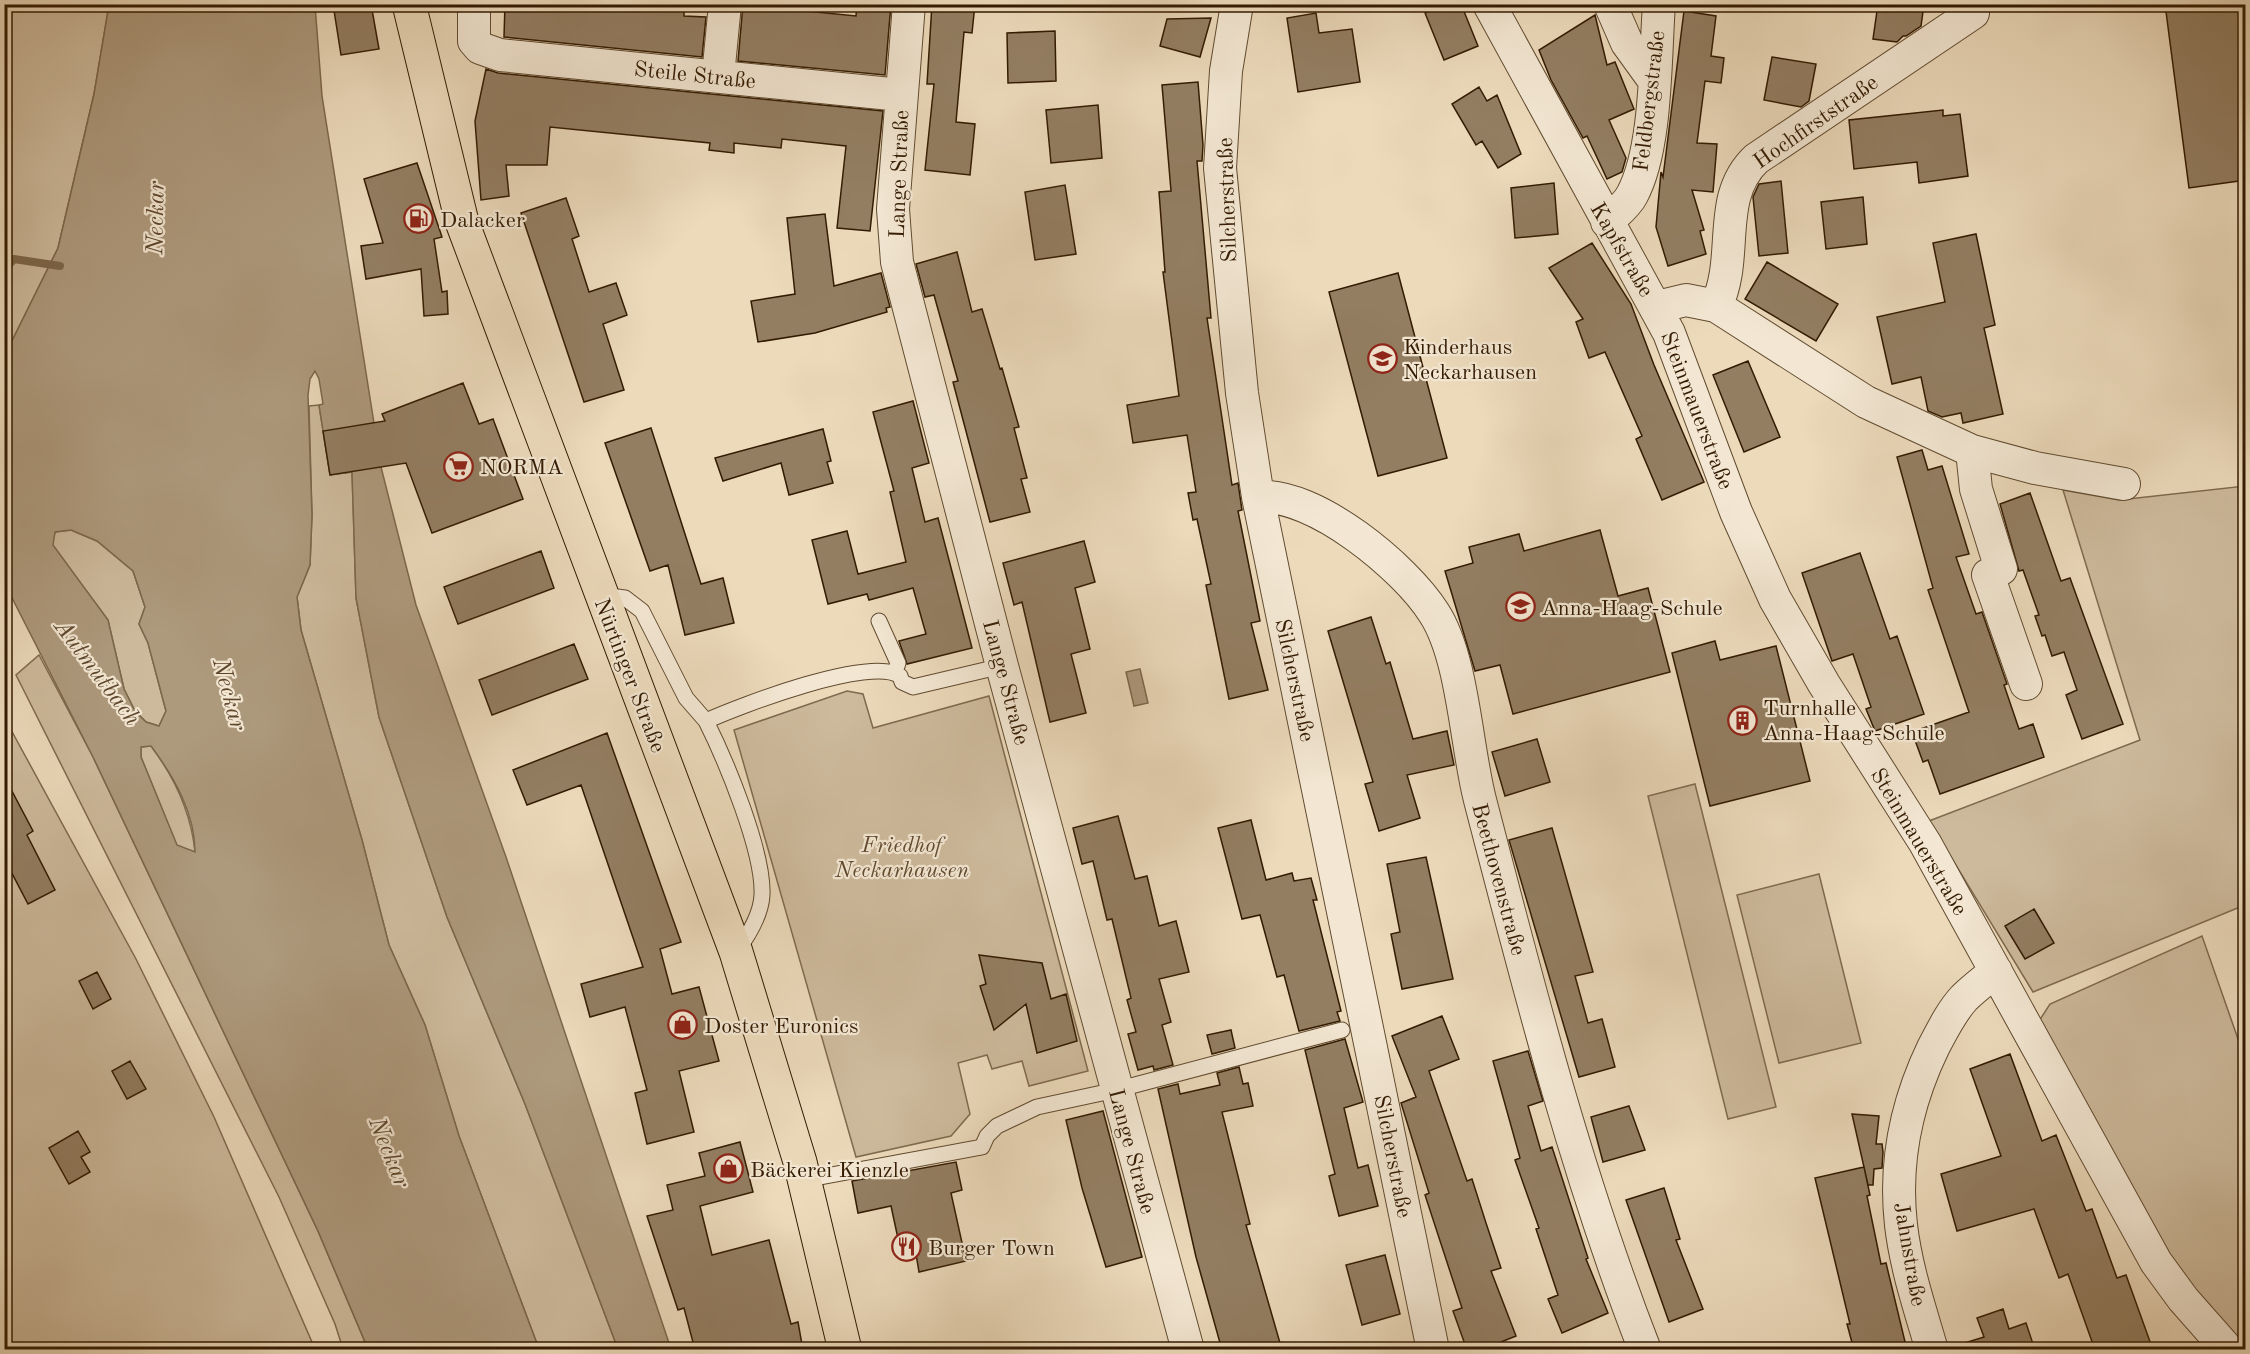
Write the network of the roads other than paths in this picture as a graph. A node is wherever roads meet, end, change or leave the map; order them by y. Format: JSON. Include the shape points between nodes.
{"nodes":[{"id":1,"x":409,"y":4,"type":"edge"},
{"id":2,"x":474,"y":4,"type":"edge"},
{"id":3,"x":725,"y":4,"type":"edge"},
{"id":4,"x":909,"y":4,"type":"edge"},
{"id":5,"x":1237,"y":4,"type":"edge"},
{"id":6,"x":1489,"y":4,"type":"edge"},
{"id":7,"x":1610,"y":4,"type":"edge"},
{"id":8,"x":1659,"y":4,"type":"edge"},
{"id":9,"x":1973,"y":13,"type":"dead end"},
{"id":10,"x":718,"y":76,"type":"junction"},
{"id":11,"x":1653,"y":79,"type":"junction"},
{"id":12,"x":901,"y":95,"type":"junction"},
{"id":13,"x":1608,"y":222,"type":"junction"},
{"id":14,"x":1716,"y":306,"type":"junction"},
{"id":15,"x":1657,"y":307,"type":"junction"},
{"id":16,"x":1972,"y":451,"type":"junction"},
{"id":17,"x":2124,"y":483,"type":"dead end"},
{"id":18,"x":1258,"y":497,"type":"junction"},
{"id":19,"x":601,"y":595,"type":"junction"},
{"id":20,"x":879,"y":621,"type":"dead end"},
{"id":21,"x":1002,"y":666,"type":"junction"},
{"id":22,"x":894,"y":672,"type":"junction"},
{"id":23,"x":2026,"y":684,"type":"dead end"},
{"id":24,"x":706,"y":721,"type":"junction"},
{"id":25,"x":736,"y":952,"type":"junction"},
{"id":26,"x":1996,"y":971,"type":"junction"},
{"id":27,"x":1342,"y":1030,"type":"dead end"},
{"id":28,"x":1116,"y":1090,"type":"junction"},
{"id":29,"x":804,"y":1180,"type":"junction"},
{"id":30,"x":845,"y":1350,"type":"edge"},
{"id":31,"x":1188,"y":1350,"type":"edge"},
{"id":32,"x":1433,"y":1350,"type":"edge"},
{"id":33,"x":1645,"y":1350,"type":"edge"},
{"id":34,"x":1932,"y":1350,"type":"edge"},
{"id":35,"x":2228,"y":1350,"type":"edge"}],
"edges":[{"from":1,"to":19,"type":"main road","name":"Nürtinger Straße","via":[[462,222]]},
{"from":2,"to":10,"type":"street","name":"Steile Straße","via":[[474,41],[489,52]]},
{"from":3,"to":10,"type":"street"},
{"from":4,"to":12,"type":"street","name":"Lange Straße"},
{"from":5,"to":18,"type":"street","name":"Silcherstraße","via":[[1226,71],[1220,168],[1242,393]]},
{"from":6,"to":13,"type":"street","name":"Kapfstraße"},
{"from":7,"to":11,"type":"street","via":[[1627,43]]},
{"from":8,"to":11,"type":"street","name":"Feldbergstraße"},
{"from":9,"to":14,"type":"street","name":"Hochfirststraße","via":[[1743,171],[1733,200],[1725,287]]},
{"from":10,"to":12,"type":"street","name":"Steile Straße"},
{"from":11,"to":13,"type":"street","name":"Feldbergstraße","via":[[1642,174],[1631,198]]},
{"from":12,"to":21,"type":"street","name":"Lange Straße","via":[[892,209],[897,262]]},
{"from":13,"to":15,"type":"street","name":"Kapfstraße"},
{"from":14,"to":15,"type":"street","name":"Kapfstraße","via":[[1686,300]]},
{"from":14,"to":16,"type":"street","name":"Kapfstraße","via":[[1866,402]]},
{"from":15,"to":26,"type":"street","name":"Steinmauerstraße","via":[[1736,513],[1775,599],[1925,843]]},
{"from":16,"to":17,"type":"street","name":"Kapfstraße","via":[[2035,468]]},
{"from":16,"to":23,"type":"street","via":[[1976,489],[2001,570],[1988,575]]},
{"from":18,"to":32,"type":"street","name":"Silcherstraße"},
{"from":18,"to":33,"type":"street","name":"Beethovenstraße","via":[[1299,502],[1366,542],[1409,580],[1435,614],[1452,654],[1475,783],[1586,1187]]},
{"from":19,"to":24,"type":"lane","via":[[625,598],[642,611],[686,698]]},
{"from":19,"to":25,"type":"main road","name":"Nürtinger Straße"},
{"from":20,"to":22,"type":"lane","via":[[898,663]]},
{"from":21,"to":22,"type":"lane","via":[[913,687]]},
{"from":21,"to":28,"type":"street","name":"Lange Straße"},
{"from":22,"to":24,"type":"lane","via":[[878,670],[832,677]]},
{"from":24,"to":25,"type":"lane","via":[[759,861],[762,896],[751,932]]},
{"from":25,"to":29,"type":"main road","name":"Nürtinger Straße"},
{"from":26,"to":34,"type":"street","name":"Jahnstraße","via":[[1964,998],[1946,1023],[1917,1083],[1902,1141],[1901,1225]]},
{"from":26,"to":35,"type":"street","name":"Steinmauerstraße","via":[[2156,1262]]},
{"from":27,"to":28,"type":"lane"},
{"from":28,"to":29,"type":"lane","via":[[1037,1107],[1011,1117],[987,1136],[982,1147]]},
{"from":28,"to":31,"type":"street","name":"Lange Straße"},
{"from":29,"to":30,"type":"main road","name":"Nürtinger Straße"}]}
